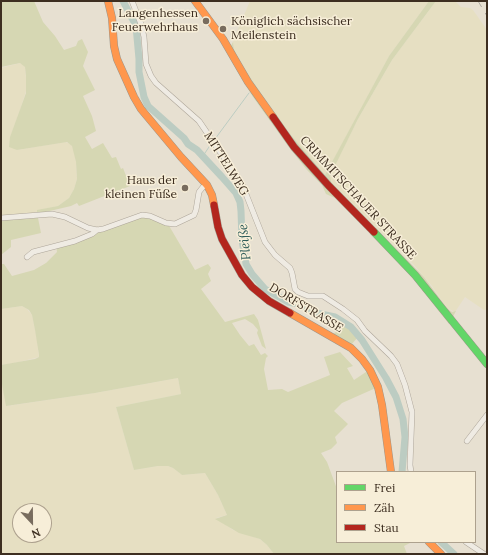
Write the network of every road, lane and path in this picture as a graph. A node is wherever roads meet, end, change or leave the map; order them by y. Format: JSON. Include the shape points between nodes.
{"nodes":[{"id":1,"x":108,"y":1,"type":"edge"},
{"id":2,"x":132,"y":1,"type":"edge"},
{"id":3,"x":195,"y":1,"type":"edge"},
{"id":4,"x":207,"y":185,"type":"junction"},
{"id":5,"x":1,"y":218,"type":"edge"},
{"id":6,"x":97,"y":230,"type":"junction"},
{"id":7,"x":27,"y":256,"type":"dead end"},
{"id":8,"x":484,"y":355,"type":"edge"},
{"id":9,"x":487,"y":364,"type":"edge"},
{"id":10,"x":487,"y":415,"type":"edge"},
{"id":11,"x":467,"y":441,"type":"dead end"},
{"id":12,"x":391,"y":471,"type":"edge"},
{"id":13,"x":410,"y":471,"type":"edge"},
{"id":14,"x":430,"y":543,"type":"edge"},
{"id":15,"x":468,"y":543,"type":"edge"},
{"id":16,"x":441,"y":554,"type":"edge"},
{"id":17,"x":484,"y":554,"type":"edge"}],
"edges":[{"from":1,"to":4,"type":"street","name":"DORFSTRASSE","via":[[117,59],[139,106]]},
{"from":2,"to":13,"type":"street","name":"MITTELWEG","via":[[141,24],[146,64],[151,76],[199,121],[242,184],[265,242],[290,268],[298,292],[308,296],[323,296],[343,309],[357,320],[397,364],[412,412]]},
{"from":3,"to":8,"type":"street","name":"CRIMMITSCHAUER STRASSE","via":[[223,39],[248,82],[303,158],[416,275]]},
{"from":4,"to":6,"type":"street","via":[[199,192],[195,213],[181,222],[166,224],[142,215]]},
{"from":4,"to":12,"type":"street","name":"DORFSTRASSE","via":[[212,195],[222,239],[235,264],[252,287],[269,301],[351,348],[365,362],[378,387]]},
{"from":5,"to":6,"type":"street","via":[[52,214]]},
{"from":6,"to":7,"type":"street","via":[[75,241],[33,252]]},
{"from":8,"to":9,"type":"street","name":"CRIMMITSCHAUER STRASSE"},
{"from":10,"to":11,"type":"street"},
{"from":14,"to":16,"type":"street"},
{"from":15,"to":17,"type":"street"}]}
